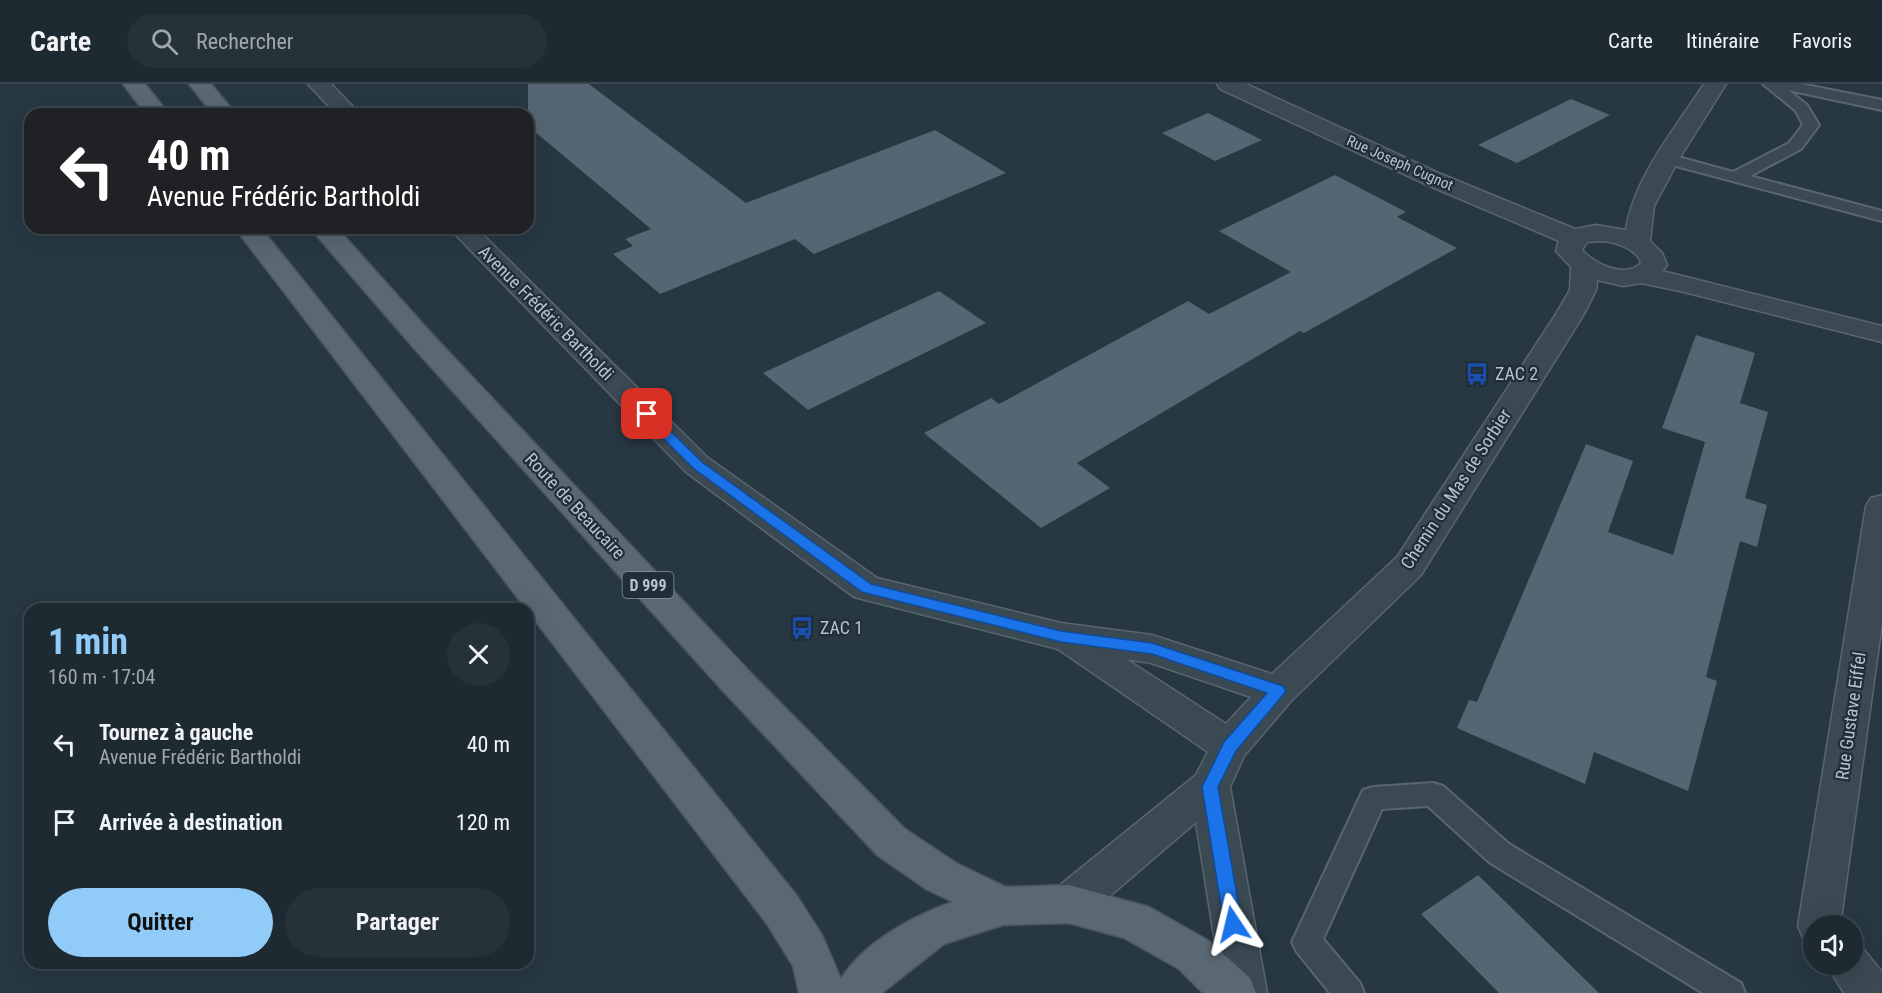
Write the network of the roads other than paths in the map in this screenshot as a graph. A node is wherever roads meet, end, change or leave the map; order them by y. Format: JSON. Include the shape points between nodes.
{"nodes":[{"id":1,"x":134,"y":84,"type":"edge"},
{"id":2,"x":200,"y":84,"type":"edge"},
{"id":3,"x":319,"y":84,"type":"edge"},
{"id":4,"x":1228,"y":84,"type":"edge"},
{"id":5,"x":1715,"y":84,"type":"edge"},
{"id":6,"x":1770,"y":84,"type":"edge"},
{"id":7,"x":1779,"y":84,"type":"edge"},
{"id":8,"x":1882,"y":105,"type":"edge"},
{"id":9,"x":153,"y":108,"type":"edge"},
{"id":10,"x":220,"y":108,"type":"edge"},
{"id":11,"x":343,"y":108,"type":"edge"},
{"id":12,"x":1882,"y":111,"type":"edge"},
{"id":13,"x":1881,"y":117,"type":"edge"},
{"id":14,"x":1667,"y":159,"type":"junction"},
{"id":15,"x":1735,"y":177,"type":"junction"},
{"id":16,"x":1642,"y":206,"type":"junction"},
{"id":17,"x":1882,"y":216,"type":"edge"},
{"id":18,"x":253,"y":234,"type":"edge"},
{"id":19,"x":328,"y":234,"type":"edge"},
{"id":20,"x":468,"y":234,"type":"edge"},
{"id":21,"x":1585,"y":235,"type":"junction"},
{"id":22,"x":1639,"y":263,"type":"junction"},
{"id":23,"x":1584,"y":266,"type":"junction"},
{"id":24,"x":1570,"y":314,"type":"junction"},
{"id":25,"x":1882,"y":334,"type":"edge"},
{"id":26,"x":1882,"y":506,"type":"edge"},
{"id":27,"x":1061,"y":636,"type":"junction"},
{"id":28,"x":1278,"y":691,"type":"junction"},
{"id":29,"x":1230,"y":746,"type":"junction"},
{"id":30,"x":1210,"y":787,"type":"junction"},
{"id":31,"x":1069,"y":904,"type":"junction"},
{"id":32,"x":1003,"y":906,"type":"junction"},
{"id":33,"x":1821,"y":915,"type":"edge"},
{"id":34,"x":1857,"y":975,"type":"edge"},
{"id":35,"x":821,"y":993,"type":"edge"},
{"id":36,"x":857,"y":993,"type":"edge"},
{"id":37,"x":1234,"y":993,"type":"edge"},
{"id":38,"x":1245,"y":993,"type":"edge"},
{"id":39,"x":1349,"y":993,"type":"edge"},
{"id":40,"x":1730,"y":993,"type":"edge"},
{"id":41,"x":1871,"y":993,"type":"edge"}],
"edges":[{"from":1,"to":9,"type":"main road"},
{"from":2,"to":10,"type":"main road"},
{"from":3,"to":11,"type":"street"},
{"from":4,"to":21,"type":"street","name":"Rue Joseph Cugnot","via":[[1433,179]]},
{"from":5,"to":14,"type":"street"},
{"from":6,"to":15,"type":"lane","via":[[1802,108],[1811,125],[1795,146]]},
{"from":7,"to":8,"type":"lane"},
{"from":12,"to":13,"type":"lane"},
{"from":14,"to":15,"type":"lane"},
{"from":14,"to":16,"type":"street"},
{"from":15,"to":17,"type":"lane"},
{"from":16,"to":21,"type":"street"},
{"from":16,"to":22,"type":"street"},
{"from":18,"to":35,"type":"main road","via":[[762,883],[799,934],[821,980]]},
{"from":19,"to":32,"type":"main road","name":"Route de Beaucaire","number":"D 999","via":[[743,689],[891,842],[941,876]]},
{"from":20,"to":27,"type":"street","name":"Avenue Frédéric Bartholdi","via":[[697,465],[867,588]]},
{"from":21,"to":22,"type":"street","name":"Rue Joseph Cugnot","via":[[1617,236]]},
{"from":21,"to":23,"type":"street","via":[[1569,244],[1569,251]]},
{"from":22,"to":23,"type":"street","via":[[1605,274]]},
{"from":22,"to":24,"type":"street","name":"Chemin du Mas de Sorbier"},
{"from":22,"to":25,"type":"street","via":[[1681,283]]},
{"from":23,"to":24,"type":"street","name":"Chemin du Mas de Sorbier","via":[[1583,290]]},
{"from":24,"to":28,"type":"street","name":"Chemin du Mas de Sorbier","via":[[1408,566]]},
{"from":26,"to":33,"type":"street","name":"Rue Gustave Eiffel"},
{"from":27,"to":28,"type":"street","name":"Avenue Frédéric Bartholdi","via":[[1152,649]]},
{"from":27,"to":29,"type":"street","name":"Avenue Frédéric Bartholdi"},
{"from":28,"to":29,"type":"street","name":"Chemin du Mas de Sorbier"},
{"from":29,"to":30,"type":"street","name":"Chemin du Mas de Sorbier"},
{"from":30,"to":31,"type":"street","name":"Chemin du Mas de Sorbier"},
{"from":30,"to":38,"type":"street"},
{"from":31,"to":32,"type":"main road","name":"Route de Beaucaire"},
{"from":31,"to":37,"type":"main road","name":"Route de Beaucaire","via":[[1134,921],[1194,955]]},
{"from":32,"to":36,"type":"main road","name":"Route de Beaucaire","via":[[931,929],[868,976]]},
{"from":34,"to":41,"type":"street"},
{"from":39,"to":40,"type":"lane","via":[[1307,942],[1373,798],[1433,794],[1499,853]]}]}
